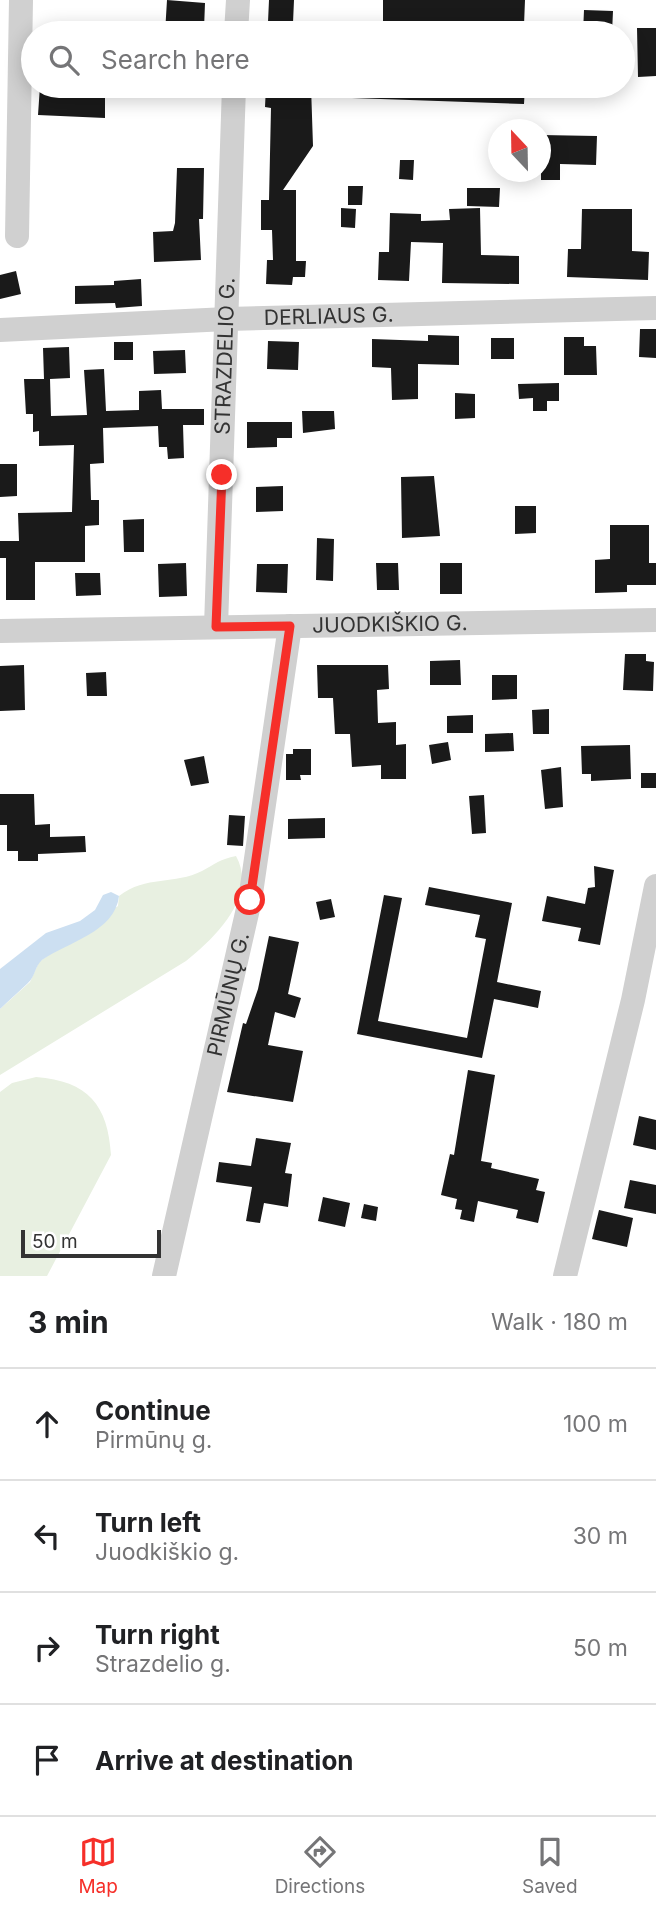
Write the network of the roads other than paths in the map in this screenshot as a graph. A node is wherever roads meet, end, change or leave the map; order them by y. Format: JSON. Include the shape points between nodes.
{"nodes":[{"id":1,"x":21,"y":0,"type":"edge"},
{"id":2,"x":238,"y":0,"type":"edge"},
{"id":3,"x":237,"y":21,"type":"edge"},
{"id":4,"x":234,"y":98,"type":"edge"},
{"id":5,"x":17,"y":236,"type":"dead end"},
{"id":6,"x":656,"y":308,"type":"edge"},
{"id":7,"x":227,"y":319,"type":"junction"},
{"id":8,"x":0,"y":330,"type":"edge"},
{"id":9,"x":656,"y":620,"type":"edge"},
{"id":10,"x":290,"y":626,"type":"junction"},
{"id":11,"x":216,"y":627,"type":"junction"},
{"id":12,"x":0,"y":631,"type":"edge"},
{"id":13,"x":656,"y":886,"type":"edge"},
{"id":14,"x":164,"y":1276,"type":"edge"},
{"id":15,"x":565,"y":1276,"type":"edge"}],
"edges":[{"from":1,"to":5,"type":"street"},
{"from":2,"to":3,"type":"street"},
{"from":4,"to":7,"type":"street","name":"STRAZDELIO G."},
{"from":6,"to":7,"type":"street","name":"DERLIAUS G."},
{"from":7,"to":8,"type":"street","name":"DERLIAUS G."},
{"from":7,"to":11,"type":"street","name":"STRAZDELIO G."},
{"from":9,"to":10,"type":"street","name":"JUODKIŠKIO G."},
{"from":10,"to":11,"type":"street","name":"JUODKIŠKIO G."},
{"from":10,"to":14,"type":"street","name":"PIRMŪNŲ G.","via":[[250,900]]},
{"from":11,"to":12,"type":"street","name":"JUODKIŠKIO G."},
{"from":13,"to":15,"type":"street","via":[[633,1000]]}]}
